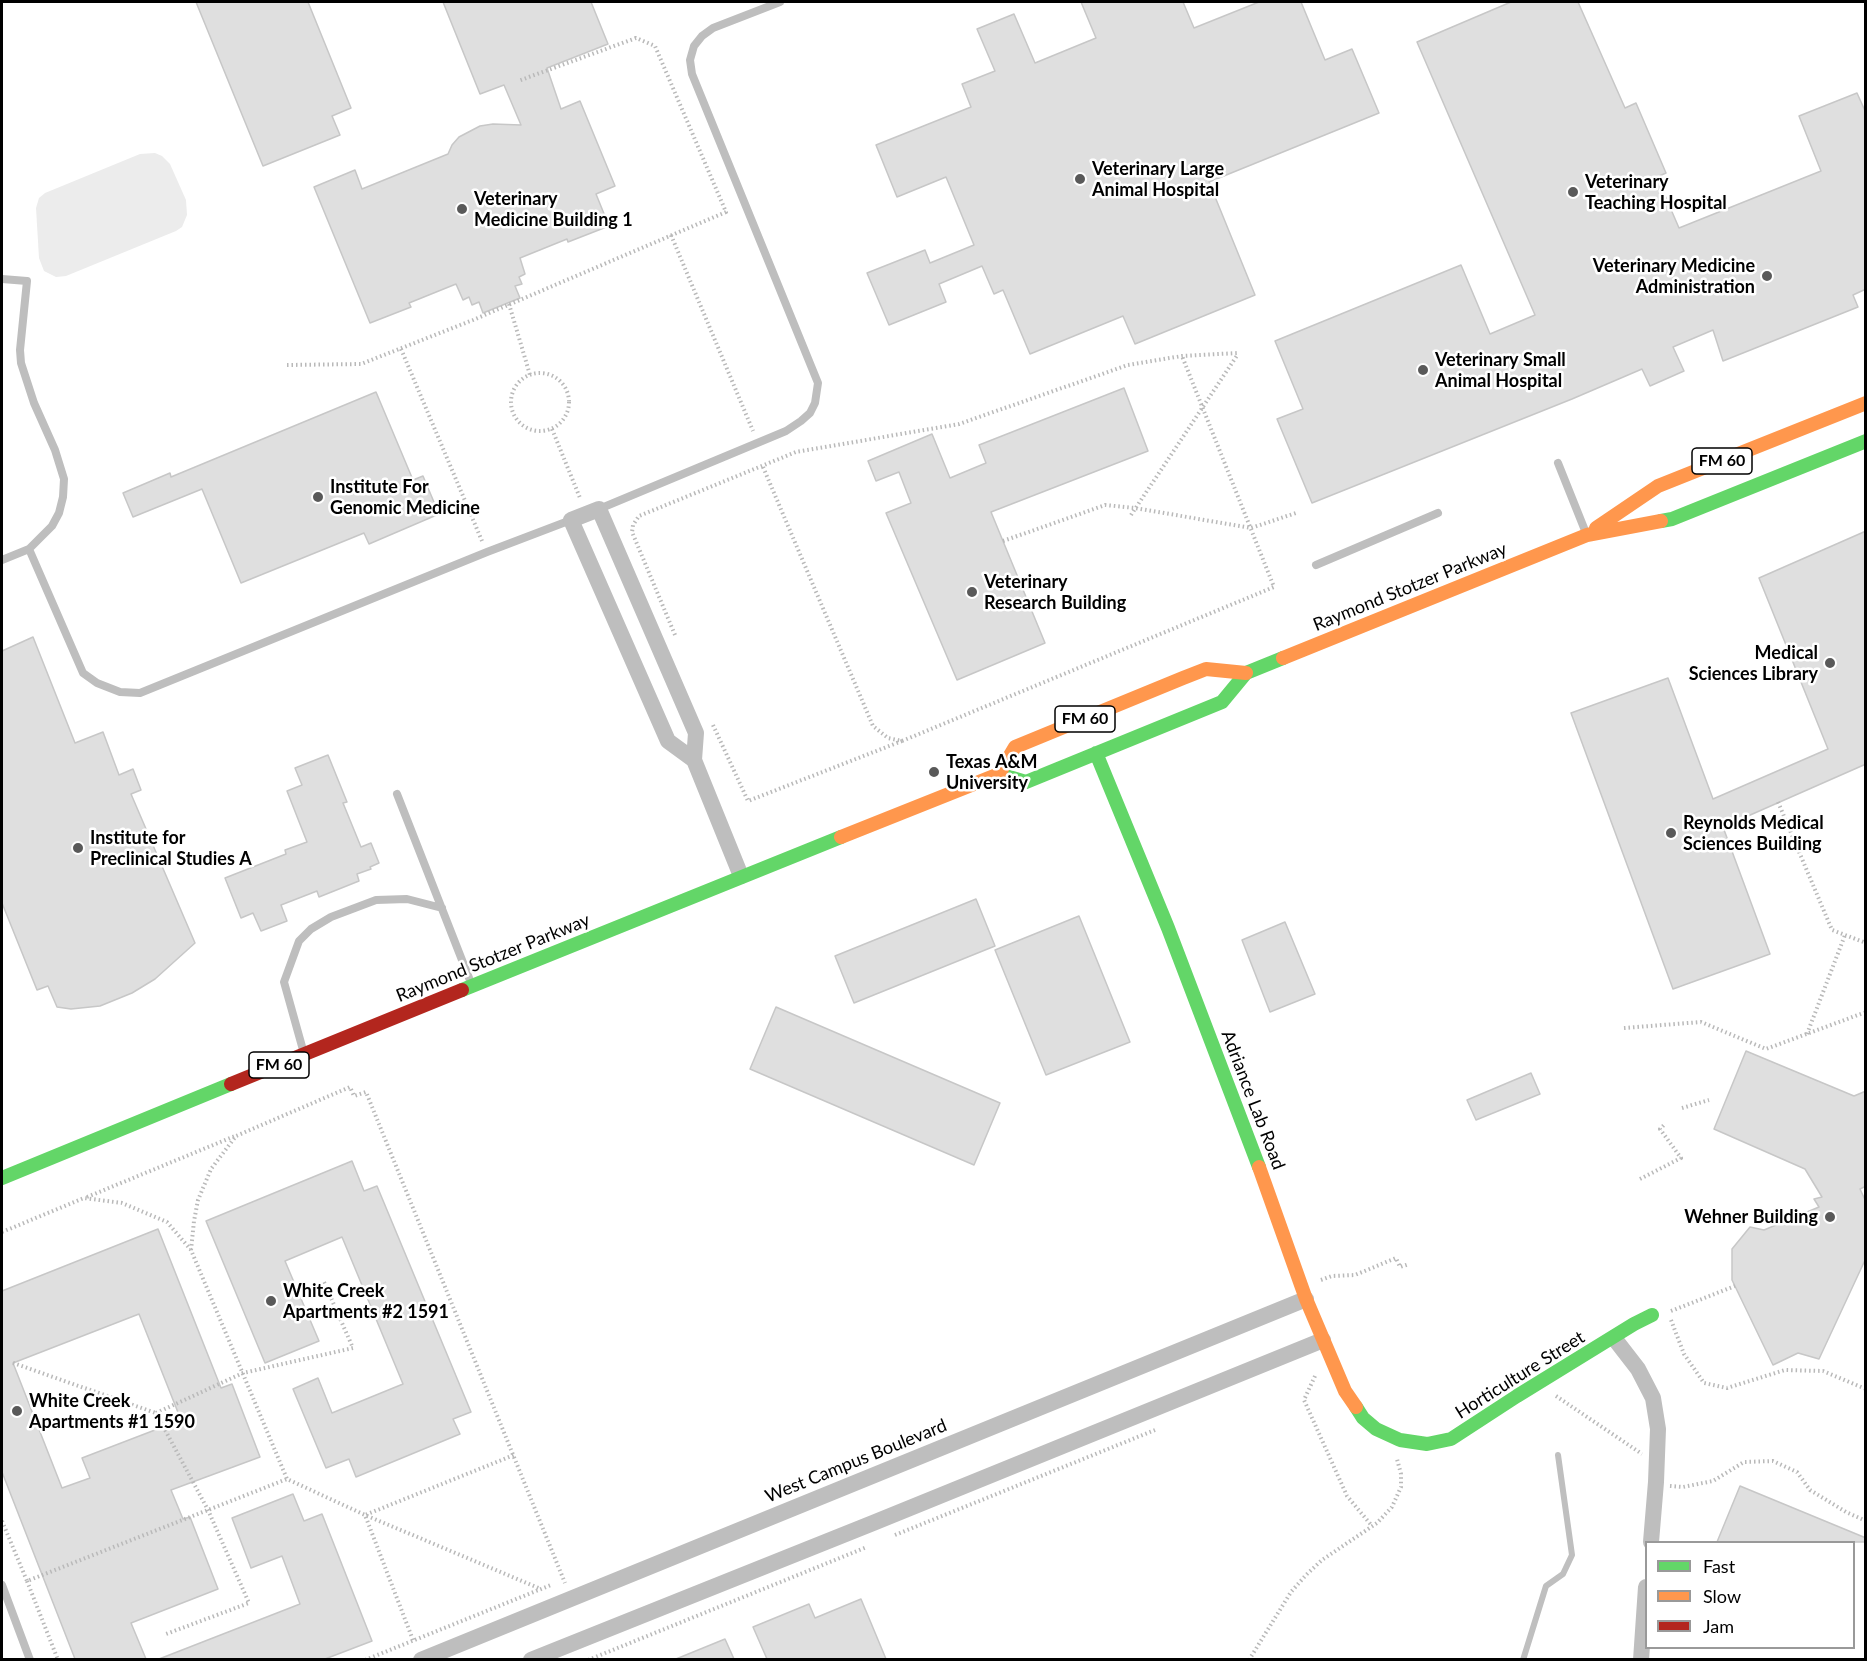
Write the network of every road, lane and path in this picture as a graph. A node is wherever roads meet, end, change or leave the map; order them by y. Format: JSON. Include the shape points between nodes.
{"nodes":[{"id":1,"x":780,"y":2,"type":"edge"},
{"id":2,"x":518,"y":81,"type":"dead end"},
{"id":3,"x":671,"y":235,"type":"junction"},
{"id":4,"x":2,"y":279,"type":"edge"},
{"id":5,"x":509,"y":304,"type":"junction"},
{"id":6,"x":400,"y":349,"type":"junction"},
{"id":7,"x":1182,"y":356,"type":"junction"},
{"id":8,"x":287,"y":365,"type":"dead end"},
{"id":9,"x":530,"y":375,"type":"junction"},
{"id":10,"x":1866,"y":403,"type":"edge"},
{"id":11,"x":1202,"y":408,"type":"junction"},
{"id":12,"x":552,"y":429,"type":"junction"},
{"id":13,"x":758,"y":441,"type":"junction"},
{"id":14,"x":1866,"y":441,"type":"edge"},
{"id":15,"x":1791,"y":452,"type":"junction"},
{"id":16,"x":1558,"y":463,"type":"dead end"},
{"id":17,"x":765,"y":466,"type":"junction"},
{"id":18,"x":1135,"y":508,"type":"junction"},
{"id":19,"x":1296,"y":513,"type":"dead end"},
{"id":20,"x":1438,"y":513,"type":"dead end"},
{"id":21,"x":586,"y":514,"type":"junction"},
{"id":22,"x":1131,"y":515,"type":"dead end"},
{"id":23,"x":1251,"y":528,"type":"junction"},
{"id":24,"x":1587,"y":535,"type":"junction"},
{"id":25,"x":1003,"y":541,"type":"dead end"},
{"id":26,"x":28,"y":549,"type":"junction"},
{"id":27,"x":487,"y":552,"type":"junction"},
{"id":28,"x":2,"y":560,"type":"edge"},
{"id":29,"x":1316,"y":565,"type":"dead end"},
{"id":30,"x":676,"y":639,"type":"dead end"},
{"id":31,"x":1246,"y":673,"type":"junction"},
{"id":32,"x":1183,"y":678,"type":"junction"},
{"id":33,"x":1169,"y":697,"type":"dead end"},
{"id":34,"x":709,"y":716,"type":"dead end"},
{"id":35,"x":1102,"y":736,"type":"dead end"},
{"id":36,"x":902,"y":741,"type":"junction"},
{"id":37,"x":1096,"y":753,"type":"junction"},
{"id":38,"x":694,"y":760,"type":"junction"},
{"id":39,"x":999,"y":774,"type":"junction"},
{"id":40,"x":397,"y":794,"type":"dead end"},
{"id":41,"x":1778,"y":802,"type":"dead end"},
{"id":42,"x":741,"y":876,"type":"junction"},
{"id":43,"x":442,"y":908,"type":"junction"},
{"id":44,"x":1845,"y":935,"type":"junction"},
{"id":45,"x":1866,"y":943,"type":"edge"},
{"id":46,"x":472,"y":986,"type":"junction"},
{"id":47,"x":1866,"y":1012,"type":"edge"},
{"id":48,"x":1624,"y":1028,"type":"dead end"},
{"id":49,"x":1807,"y":1034,"type":"junction"},
{"id":50,"x":304,"y":1054,"type":"junction"},
{"id":51,"x":1709,"y":1100,"type":"dead end"},
{"id":52,"x":1682,"y":1108,"type":"dead end"},
{"id":53,"x":1664,"y":1125,"type":"dead end"},
{"id":54,"x":236,"y":1136,"type":"junction"},
{"id":55,"x":2,"y":1178,"type":"edge"},
{"id":56,"x":1640,"y":1179,"type":"dead end"},
{"id":57,"x":84,"y":1198,"type":"junction"},
{"id":58,"x":2,"y":1232,"type":"edge"},
{"id":59,"x":191,"y":1250,"type":"junction"},
{"id":60,"x":1409,"y":1264,"type":"dead end"},
{"id":61,"x":1317,"y":1281,"type":"dead end"},
{"id":62,"x":324,"y":1282,"type":"dead end"},
{"id":63,"x":1735,"y":1286,"type":"dead end"},
{"id":64,"x":1306,"y":1299,"type":"junction"},
{"id":65,"x":1652,"y":1315,"type":"dead end"},
{"id":66,"x":1614,"y":1338,"type":"junction"},
{"id":67,"x":1323,"y":1340,"type":"junction"},
{"id":68,"x":13,"y":1363,"type":"dead end"},
{"id":69,"x":243,"y":1373,"type":"junction"},
{"id":70,"x":1315,"y":1376,"type":"dead end"},
{"id":71,"x":1866,"y":1389,"type":"edge"},
{"id":72,"x":1553,"y":1395,"type":"dead end"},
{"id":73,"x":156,"y":1413,"type":"junction"},
{"id":74,"x":1155,"y":1430,"type":"dead end"},
{"id":75,"x":1400,"y":1440,"type":"joint"},
{"id":76,"x":514,"y":1455,"type":"junction"},
{"id":77,"x":1388,"y":1457,"type":"dead end"},
{"id":78,"x":1397,"y":1459,"type":"junction"},
{"id":79,"x":1407,"y":1462,"type":"dead end"},
{"id":80,"x":287,"y":1479,"type":"junction"},
{"id":81,"x":1656,"y":1482,"type":"junction"},
{"id":82,"x":208,"y":1510,"type":"junction"},
{"id":83,"x":365,"y":1515,"type":"junction"},
{"id":84,"x":2,"y":1521,"type":"edge"},
{"id":85,"x":1866,"y":1521,"type":"edge"},
{"id":86,"x":1372,"y":1526,"type":"junction"},
{"id":87,"x":895,"y":1535,"type":"dead end"},
{"id":88,"x":1651,"y":1541,"type":"edge"},
{"id":89,"x":867,"y":1547,"type":"dead end"},
{"id":90,"x":27,"y":1581,"type":"junction"},
{"id":91,"x":2,"y":1585,"type":"edge"},
{"id":92,"x":551,"y":1585,"type":"dead end"},
{"id":93,"x":541,"y":1589,"type":"junction"},
{"id":94,"x":568,"y":1589,"type":"dead end"},
{"id":95,"x":1645,"y":1611,"type":"edge"},
{"id":96,"x":166,"y":1634,"type":"dead end"},
{"id":97,"x":413,"y":1640,"type":"junction"},
{"id":98,"x":30,"y":1659,"type":"edge"},
{"id":99,"x":58,"y":1659,"type":"edge"},
{"id":100,"x":365,"y":1659,"type":"edge"},
{"id":101,"x":421,"y":1659,"type":"edge"},
{"id":102,"x":531,"y":1659,"type":"edge"},
{"id":103,"x":588,"y":1659,"type":"edge"},
{"id":104,"x":1249,"y":1659,"type":"edge"},
{"id":105,"x":1641,"y":1659,"type":"edge"}],
"edges":[{"from":1,"to":13,"type":"lane","via":[[713,28],[694,46],[690,60],[692,74],[818,383],[815,403],[806,417],[786,431]]},
{"from":2,"to":3,"type":"path","via":[[636,38],[655,46],[726,212]]},
{"from":3,"to":5,"type":"path"},
{"from":3,"to":13,"type":"path"},
{"from":4,"to":26,"type":"lane","via":[[27,281],[21,363],[64,479],[59,513],[43,537]]},
{"from":5,"to":6,"type":"path"},
{"from":5,"to":9,"type":"path"},
{"from":6,"to":8,"type":"path","via":[[361,364]]},
{"from":6,"to":27,"type":"path"},
{"from":7,"to":11,"type":"path"},
{"from":7,"to":11,"type":"path","via":[[1238,353]]},
{"from":7,"to":17,"type":"path","via":[[1128,365],[959,424],[796,452]]},
{"from":9,"to":12,"type":"path","via":[[550,375],[566,387],[570,406],[567,416]]},
{"from":9,"to":12,"type":"path","via":[[512,395],[513,413],[524,427],[542,432]]},
{"from":10,"to":15,"type":"main road","name":"Raymond Stotzer Parkway","number":"FM 60"},
{"from":11,"to":18,"type":"path"},
{"from":11,"to":23,"type":"path"},
{"from":12,"to":21,"type":"path"},
{"from":13,"to":17,"type":"path"},
{"from":13,"to":21,"type":"lane"},
{"from":14,"to":15,"type":"main road","name":"Raymond Stotzer Parkway","number":"FM 60"},
{"from":15,"to":24,"type":"main road","name":"Raymond Stotzer Parkway","number":"FM 60","via":[[1672,519]]},
{"from":15,"to":24,"type":"main road","name":"Raymond Stotzer Parkway","number":"FM 60","via":[[1658,486]]},
{"from":16,"to":24,"type":"lane"},
{"from":17,"to":30,"type":"path","via":[[635,520],[634,540]]},
{"from":17,"to":36,"type":"path","via":[[873,726],[888,738]]},
{"from":18,"to":22,"type":"path"},
{"from":18,"to":23,"type":"path"},
{"from":18,"to":25,"type":"path","via":[[1105,505]]},
{"from":19,"to":23,"type":"path"},
{"from":20,"to":29,"type":"lane"},
{"from":21,"to":27,"type":"lane"},
{"from":21,"to":38,"type":"street","via":[[696,733]]},
{"from":21,"to":38,"type":"street","via":[[668,741]]},
{"from":23,"to":36,"type":"path","via":[[1274,587]]},
{"from":24,"to":31,"type":"main road","name":"Raymond Stotzer Parkway","number":"FM 60"},
{"from":26,"to":27,"type":"lane","via":[[83,673],[97,684],[130,693],[140,693]]},
{"from":26,"to":28,"type":"lane"},
{"from":31,"to":32,"type":"main road","name":"Raymond Stotzer Parkway","number":"FM 60","via":[[1206,669]]},
{"from":31,"to":37,"type":"main road","name":"Raymond Stotzer Parkway","number":"FM 60","via":[[1222,702]]},
{"from":32,"to":33,"type":"main road"},
{"from":32,"to":39,"type":"main road","name":"Raymond Stotzer Parkway","number":"FM 60","via":[[1015,747]]},
{"from":34,"to":36,"type":"path","via":[[748,801]]},
{"from":35,"to":37,"type":"main road"},
{"from":37,"to":39,"type":"main road","name":"Raymond Stotzer Parkway","number":"FM 60","via":[[1026,782]]},
{"from":37,"to":64,"type":"main road","name":"Adriance Lab Road","via":[[1177,951]]},
{"from":38,"to":42,"type":"street"},
{"from":39,"to":42,"type":"main road","name":"Raymond Stotzer Parkway","number":"FM 60"},
{"from":40,"to":43,"type":"lane"},
{"from":41,"to":44,"type":"path","via":[[1832,930]]},
{"from":42,"to":46,"type":"main road","name":"Raymond Stotzer Parkway","number":"FM 60"},
{"from":43,"to":46,"type":"lane"},
{"from":43,"to":50,"type":"lane","via":[[407,899],[376,900],[310,929],[299,941],[284,982]]},
{"from":44,"to":45,"type":"path"},
{"from":44,"to":49,"type":"path"},
{"from":46,"to":50,"type":"main road","name":"Raymond Stotzer Parkway","number":"FM 60"},
{"from":47,"to":49,"type":"path"},
{"from":48,"to":49,"type":"path","via":[[1701,1022],[1766,1049]]},
{"from":50,"to":55,"type":"main road","name":"Raymond Stotzer Parkway","number":"FM 60"},
{"from":51,"to":52,"type":"path"},
{"from":53,"to":56,"type":"path","via":[[1660,1129],[1681,1158]]},
{"from":54,"to":57,"type":"path"},
{"from":54,"to":59,"type":"path","via":[[211,1169],[198,1200]]},
{"from":54,"to":76,"type":"path","via":[[350,1086],[354,1096],[366,1092]]},
{"from":57,"to":58,"type":"path"},
{"from":57,"to":59,"type":"path","via":[[122,1203],[167,1222]]},
{"from":59,"to":69,"type":"path"},
{"from":60,"to":61,"type":"path","via":[[1400,1267],[1396,1258],[1355,1275]]},
{"from":62,"to":69,"type":"path","via":[[353,1348]]},
{"from":63,"to":71,"type":"path","via":[[1668,1312],[1684,1354],[1704,1383],[1727,1388],[1785,1370],[1823,1371]]},
{"from":64,"to":67,"type":"main road","name":"Adriance Lab Road"},
{"from":64,"to":101,"type":"street","name":"West Campus Boulevard"},
{"from":65,"to":66,"type":"main road","name":"Horticulture Street"},
{"from":66,"to":75,"type":"main road","name":"Horticulture Street","via":[[1451,1439],[1427,1444]]},
{"from":66,"to":81,"type":"street","via":[[1638,1369],[1653,1398],[1658,1429]]},
{"from":67,"to":75,"type":"main road","name":"Adriance Lab Road","via":[[1353,1405],[1376,1429]]},
{"from":67,"to":102,"type":"street"},
{"from":68,"to":73,"type":"path"},
{"from":69,"to":73,"type":"path"},
{"from":69,"to":80,"type":"path"},
{"from":70,"to":86,"type":"path","via":[[1304,1400],[1347,1496]]},
{"from":72,"to":81,"type":"path","via":[[1642,1454]]},
{"from":73,"to":82,"type":"path"},
{"from":74,"to":87,"type":"path"},
{"from":76,"to":83,"type":"path"},
{"from":76,"to":94,"type":"path"},
{"from":77,"to":78,"type":"path"},
{"from":78,"to":79,"type":"path"},
{"from":78,"to":86,"type":"path","via":[[1401,1474],[1399,1496]]},
{"from":80,"to":82,"type":"path"},
{"from":80,"to":83,"type":"path"},
{"from":81,"to":85,"type":"path","via":[[1683,1487],[1713,1481],[1744,1462],[1773,1461],[1797,1472],[1810,1490]]},
{"from":81,"to":88,"type":"street"},
{"from":82,"to":90,"type":"path"},
{"from":82,"to":96,"type":"path","via":[[249,1603]]},
{"from":83,"to":93,"type":"path"},
{"from":83,"to":97,"type":"path"},
{"from":84,"to":90,"type":"path"},
{"from":86,"to":104,"type":"path","via":[[1306,1575]]},
{"from":89,"to":103,"type":"path"},
{"from":90,"to":99,"type":"path"},
{"from":91,"to":98,"type":"lane"},
{"from":92,"to":93,"type":"path"},
{"from":93,"to":97,"type":"path"},
{"from":95,"to":105,"type":"street"},
{"from":97,"to":100,"type":"path"}]}
